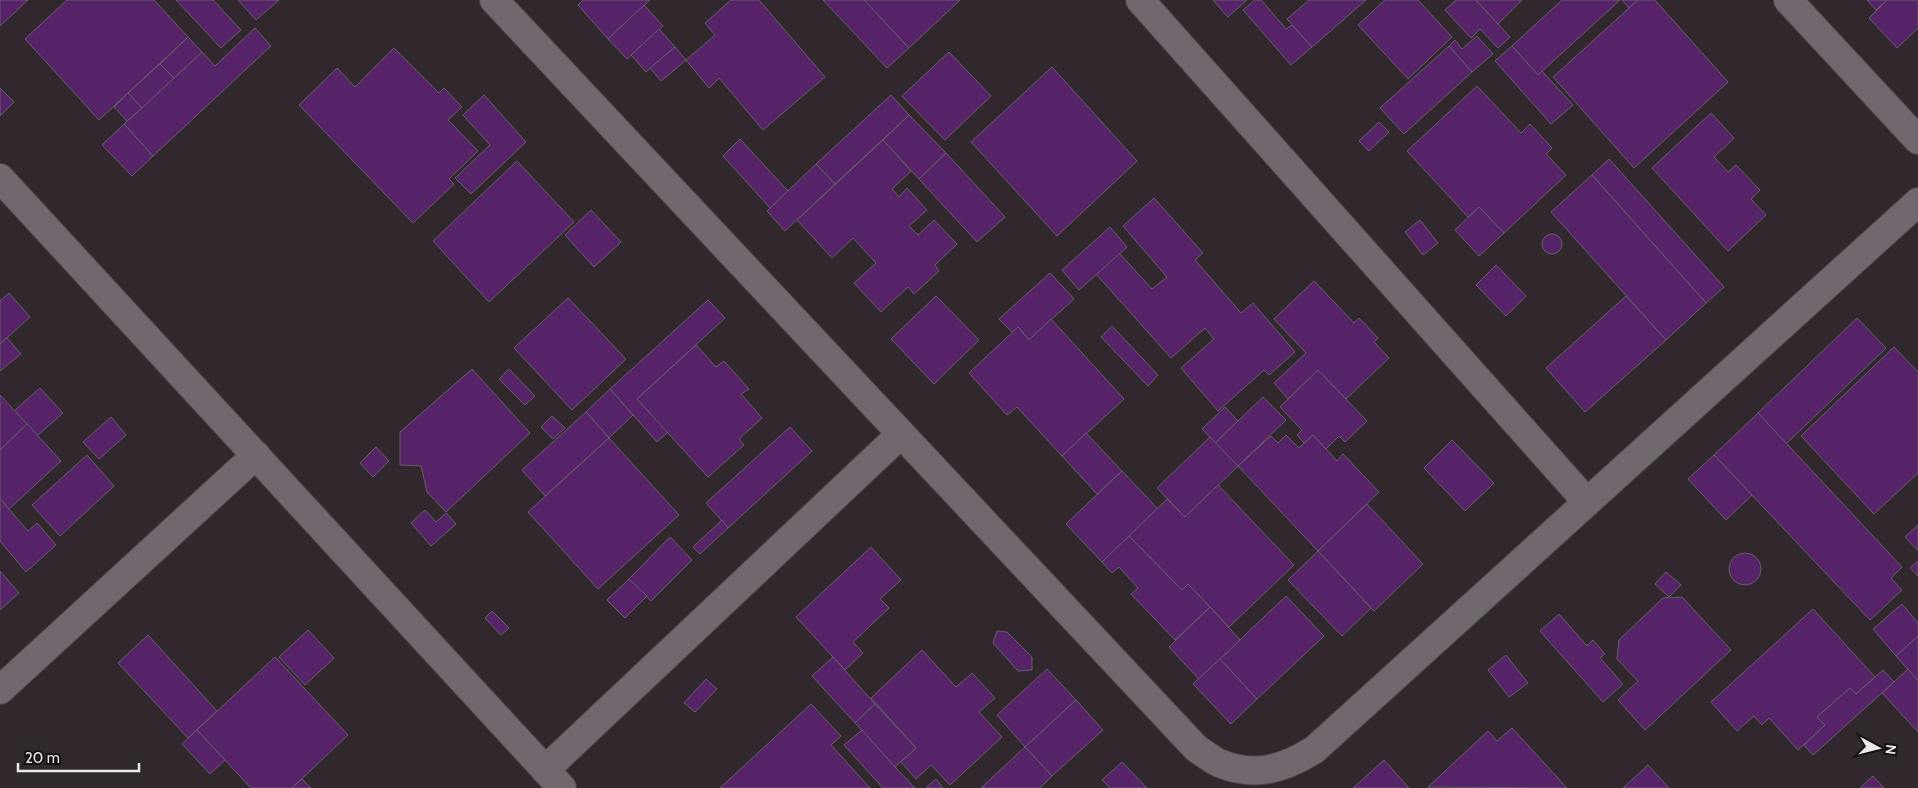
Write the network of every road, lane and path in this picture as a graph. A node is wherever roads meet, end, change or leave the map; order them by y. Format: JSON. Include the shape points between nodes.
{"nodes":[{"id":1,"x":494,"y":0,"type":"edge"},
{"id":2,"x":1140,"y":0,"type":"edge"},
{"id":3,"x":1788,"y":0,"type":"edge"},
{"id":4,"x":1918,"y":140,"type":"edge"},
{"id":5,"x":0,"y":178,"type":"edge"},
{"id":6,"x":1918,"y":202,"type":"edge"},
{"id":7,"x":901,"y":434,"type":"junction"},
{"id":8,"x":256,"y":455,"type":"junction"},
{"id":9,"x":1587,"y":502,"type":"junction"},
{"id":10,"x":0,"y":690,"type":"edge"},
{"id":11,"x":553,"y":779,"type":"edge"}],
"edges":[{"from":1,"to":7,"type":"street"},
{"from":2,"to":9,"type":"street"},
{"from":3,"to":4,"type":"street"},
{"from":5,"to":8,"type":"street"},
{"from":6,"to":9,"type":"street"},
{"from":7,"to":9,"type":"street","via":[[1196,748],[1218,762],[1242,770],[1267,770],[1292,763],[1314,750]]},
{"from":7,"to":11,"type":"street"},
{"from":8,"to":10,"type":"street"},
{"from":8,"to":11,"type":"street"}]}
